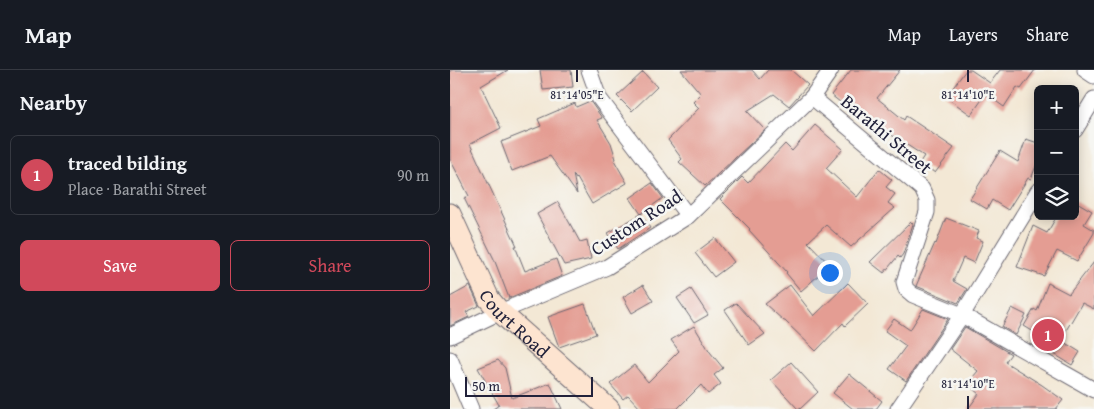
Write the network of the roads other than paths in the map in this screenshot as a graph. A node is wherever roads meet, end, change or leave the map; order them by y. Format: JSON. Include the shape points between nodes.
{"nodes":[{"id":1,"x":589,"y":70,"type":"edge"},
{"id":2,"x":831,"y":70,"type":"edge"},
{"id":3,"x":1085,"y":70,"type":"edge"},
{"id":4,"x":1094,"y":76,"type":"edge"},
{"id":5,"x":812,"y":97,"type":"junction"},
{"id":6,"x":1094,"y":99,"type":"edge"},
{"id":7,"x":1079,"y":123,"type":"edge"},
{"id":8,"x":1034,"y":199,"type":"edge"},
{"id":9,"x":450,"y":214,"type":"edge"},
{"id":10,"x":688,"y":216,"type":"junction"},
{"id":11,"x":500,"y":312,"type":"junction"},
{"id":12,"x":962,"y":316,"type":"junction"},
{"id":13,"x":450,"y":336,"type":"edge"},
{"id":14,"x":450,"y":359,"type":"edge"},
{"id":15,"x":1094,"y":390,"type":"edge"},
{"id":16,"x":471,"y":409,"type":"edge"},
{"id":17,"x":609,"y":409,"type":"edge"},
{"id":18,"x":898,"y":409,"type":"edge"}],
"edges":[{"from":1,"to":10,"type":"street","via":[[599,98]]},
{"from":2,"to":5,"type":"street","name":"Custom Road"},
{"from":3,"to":4,"type":"street"},
{"from":5,"to":10,"type":"street","name":"Custom Road"},
{"from":5,"to":12,"type":"street","name":"Barathi Street","via":[[922,189],[927,200],[927,212],[904,282],[906,289]]},
{"from":6,"to":7,"type":"street"},
{"from":8,"to":12,"type":"street"},
{"from":9,"to":11,"type":"street","name":"Court Road","via":[[489,299]]},
{"from":10,"to":11,"type":"street","name":"Custom Road","via":[[607,267]]},
{"from":11,"to":13,"type":"street","name":"Custom Road"},
{"from":11,"to":17,"type":"street","name":"Court Road"},
{"from":12,"to":15,"type":"street","name":"Barathi Street"},
{"from":12,"to":18,"type":"street"},
{"from":14,"to":16,"type":"street"}]}
